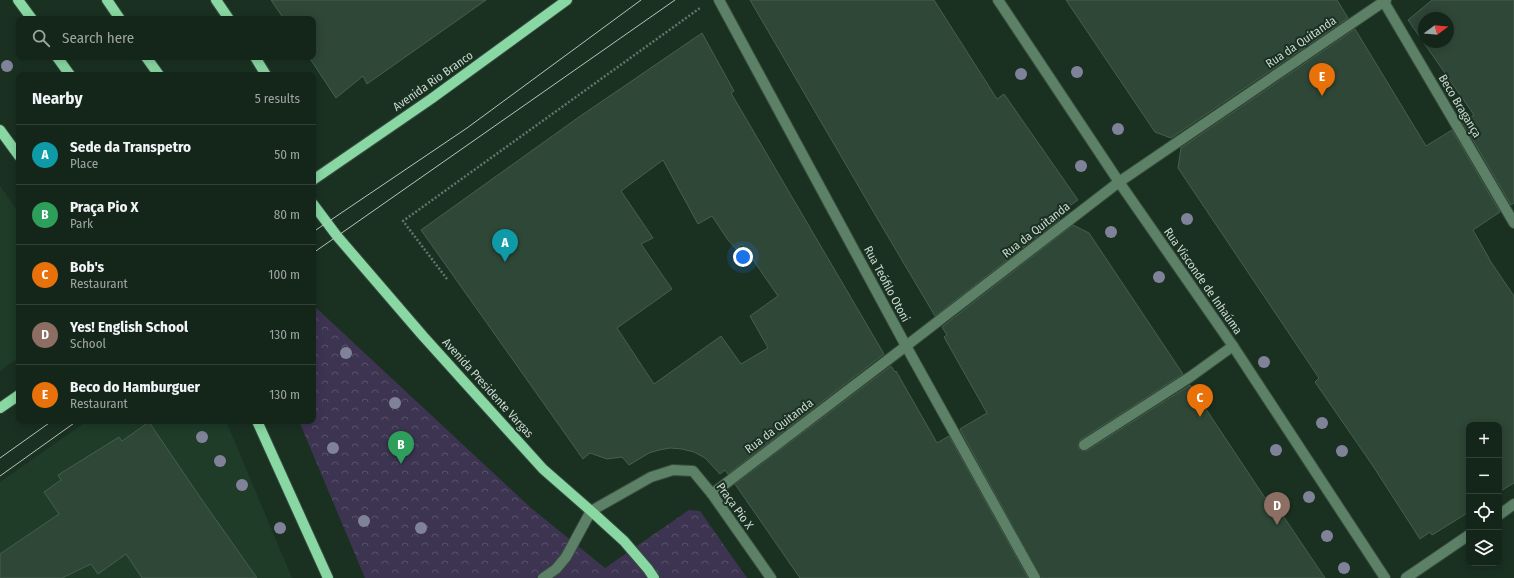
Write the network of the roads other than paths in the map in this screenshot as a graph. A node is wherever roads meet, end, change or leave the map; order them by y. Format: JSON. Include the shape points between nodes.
{"nodes":[{"id":1,"x":18,"y":0,"type":"edge"},
{"id":2,"x":106,"y":0,"type":"edge"},
{"id":3,"x":216,"y":0,"type":"edge"},
{"id":4,"x":567,"y":0,"type":"edge"},
{"id":5,"x":719,"y":0,"type":"edge"},
{"id":6,"x":998,"y":0,"type":"edge"},
{"id":7,"x":1385,"y":1,"type":"edge"},
{"id":8,"x":30,"y":16,"type":"edge"},
{"id":9,"x":118,"y":16,"type":"edge"},
{"id":10,"x":227,"y":16,"type":"edge"},
{"id":11,"x":59,"y":60,"type":"edge"},
{"id":12,"x":148,"y":60,"type":"edge"},
{"id":13,"x":257,"y":60,"type":"edge"},
{"id":14,"x":68,"y":72,"type":"edge"},
{"id":15,"x":157,"y":72,"type":"edge"},
{"id":16,"x":264,"y":72,"type":"edge"},
{"id":17,"x":0,"y":130,"type":"edge"},
{"id":18,"x":16,"y":152,"type":"edge"},
{"id":19,"x":316,"y":178,"type":"edge"},
{"id":20,"x":1119,"y":182,"type":"junction"},
{"id":21,"x":316,"y":208,"type":"edge"},
{"id":22,"x":1514,"y":223,"type":"edge"},
{"id":23,"x":906,"y":346,"type":"junction"},
{"id":24,"x":1233,"y":346,"type":"junction"},
{"id":25,"x":16,"y":397,"type":"edge"},
{"id":26,"x":0,"y":408,"type":"edge"},
{"id":27,"x":258,"y":424,"type":"edge"},
{"id":28,"x":1084,"y":445,"type":"dead end"},
{"id":29,"x":712,"y":494,"type":"junction"},
{"id":30,"x":1514,"y":504,"type":"edge"},
{"id":31,"x":591,"y":510,"type":"junction"},
{"id":32,"x":1502,"y":513,"type":"edge"},
{"id":33,"x":1466,"y":537,"type":"edge"},
{"id":34,"x":328,"y":578,"type":"edge"},
{"id":35,"x":543,"y":578,"type":"edge"},
{"id":36,"x":654,"y":578,"type":"edge"},
{"id":37,"x":771,"y":578,"type":"edge"},
{"id":38,"x":1035,"y":578,"type":"edge"},
{"id":39,"x":1386,"y":578,"type":"edge"},
{"id":40,"x":1406,"y":578,"type":"edge"}],
"edges":[{"from":1,"to":8,"type":"main road"},
{"from":2,"to":9,"type":"main road"},
{"from":3,"to":10,"type":"main road"},
{"from":4,"to":19,"type":"main road","name":"Avenida Rio Branco","via":[[431,99]]},
{"from":5,"to":23,"type":"street","name":"Rua Teófilo Otoni"},
{"from":6,"to":20,"type":"street","name":"Rua Visconde de Inhaúma"},
{"from":7,"to":20,"type":"street","name":"Rua da Quitanda"},
{"from":7,"to":22,"type":"street","name":"Beco Bragança"},
{"from":11,"to":14,"type":"main road"},
{"from":12,"to":15,"type":"main road"},
{"from":13,"to":16,"type":"main road"},
{"from":17,"to":18,"type":"main road"},
{"from":20,"to":23,"type":"street","name":"Rua da Quitanda"},
{"from":20,"to":24,"type":"street","name":"Rua Visconde de Inhaúma"},
{"from":21,"to":31,"type":"main road","name":"Avenida Presidente Vargas","via":[[423,336],[543,469]]},
{"from":23,"to":29,"type":"street","name":"Rua da Quitanda"},
{"from":23,"to":38,"type":"street","name":"Rua Teófilo Otoni"},
{"from":24,"to":28,"type":"street","via":[[1190,377]]},
{"from":24,"to":39,"type":"street","name":"Rua Visconde de Inhaúma"},
{"from":25,"to":26,"type":"main road"},
{"from":27,"to":34,"type":"main road"},
{"from":29,"to":31,"type":"street","name":"Praça Pio X","via":[[692,471],[673,470],[651,477]]},
{"from":29,"to":37,"type":"street","name":"Praça Pio X"},
{"from":30,"to":32,"type":"street"},
{"from":31,"to":35,"type":"street","via":[[566,557],[556,569]]},
{"from":31,"to":36,"type":"main road","name":"Avenida Presidente Vargas","via":[[624,541]]},
{"from":33,"to":40,"type":"street"}]}
